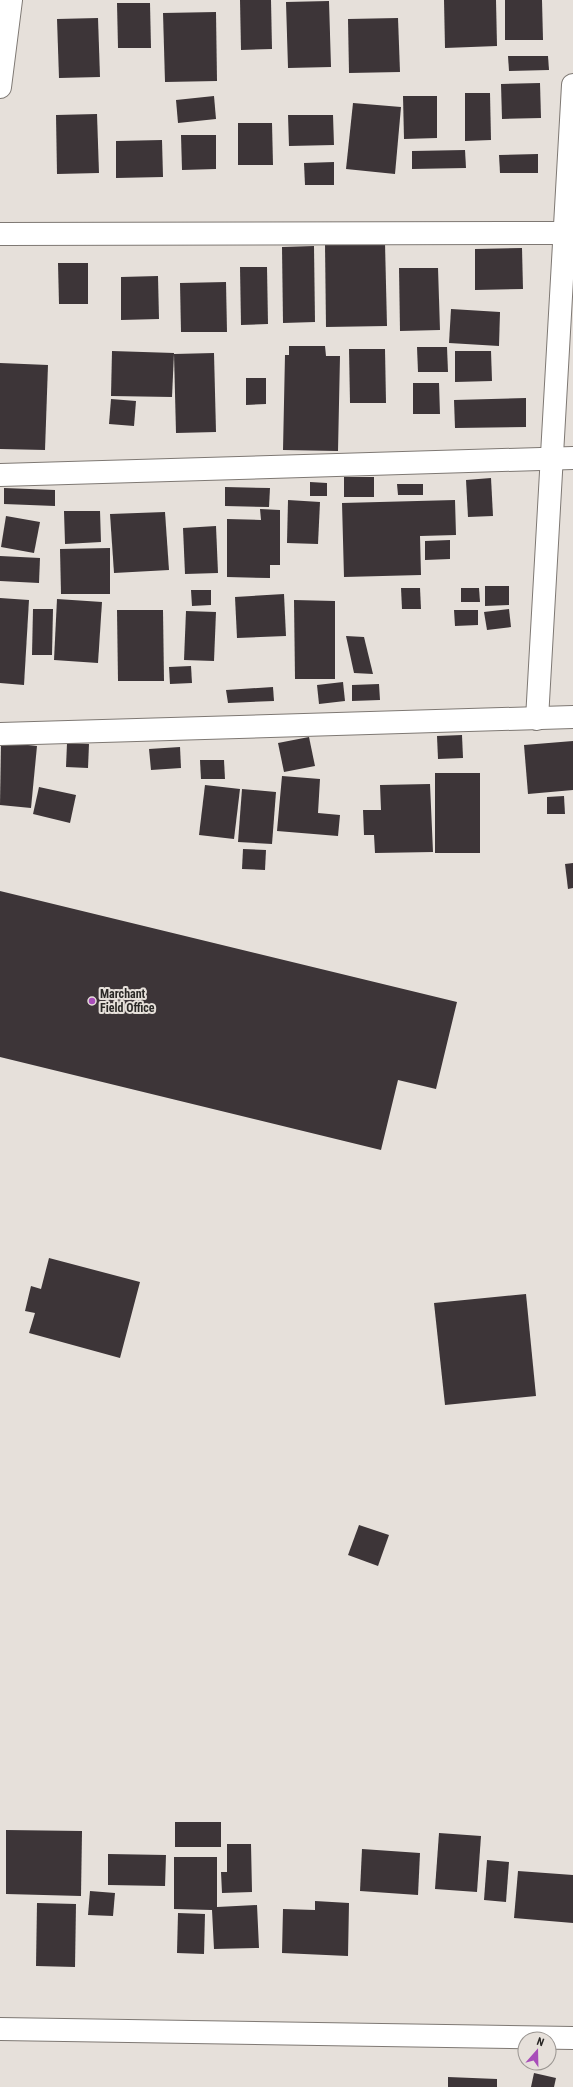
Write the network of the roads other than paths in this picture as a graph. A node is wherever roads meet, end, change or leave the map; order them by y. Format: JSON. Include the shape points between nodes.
{"nodes":[{"id":1,"x":11,"y":0,"type":"edge"},
{"id":2,"x":573,"y":85,"type":"edge"},
{"id":3,"x":0,"y":87,"type":"edge"},
{"id":4,"x":0,"y":234,"type":"edge"},
{"id":5,"x":565,"y":234,"type":"junction"},
{"id":6,"x":562,"y":458,"type":"edge"},
{"id":7,"x":0,"y":475,"type":"edge"},
{"id":8,"x":573,"y":718,"type":"edge"},
{"id":9,"x":537,"y":719,"type":"junction"},
{"id":10,"x":0,"y":734,"type":"edge"},
{"id":11,"x":0,"y":2029,"type":"edge"},
{"id":12,"x":573,"y":2038,"type":"edge"}],
"edges":[{"from":1,"to":3,"type":"street"},
{"from":2,"to":5,"type":"street"},
{"from":4,"to":5,"type":"street"},
{"from":5,"to":6,"type":"street"},
{"from":6,"to":7,"type":"street"},
{"from":6,"to":9,"type":"street"},
{"from":8,"to":9,"type":"street"},
{"from":9,"to":10,"type":"street","via":[[493,718]]},
{"from":11,"to":12,"type":"street"}]}
